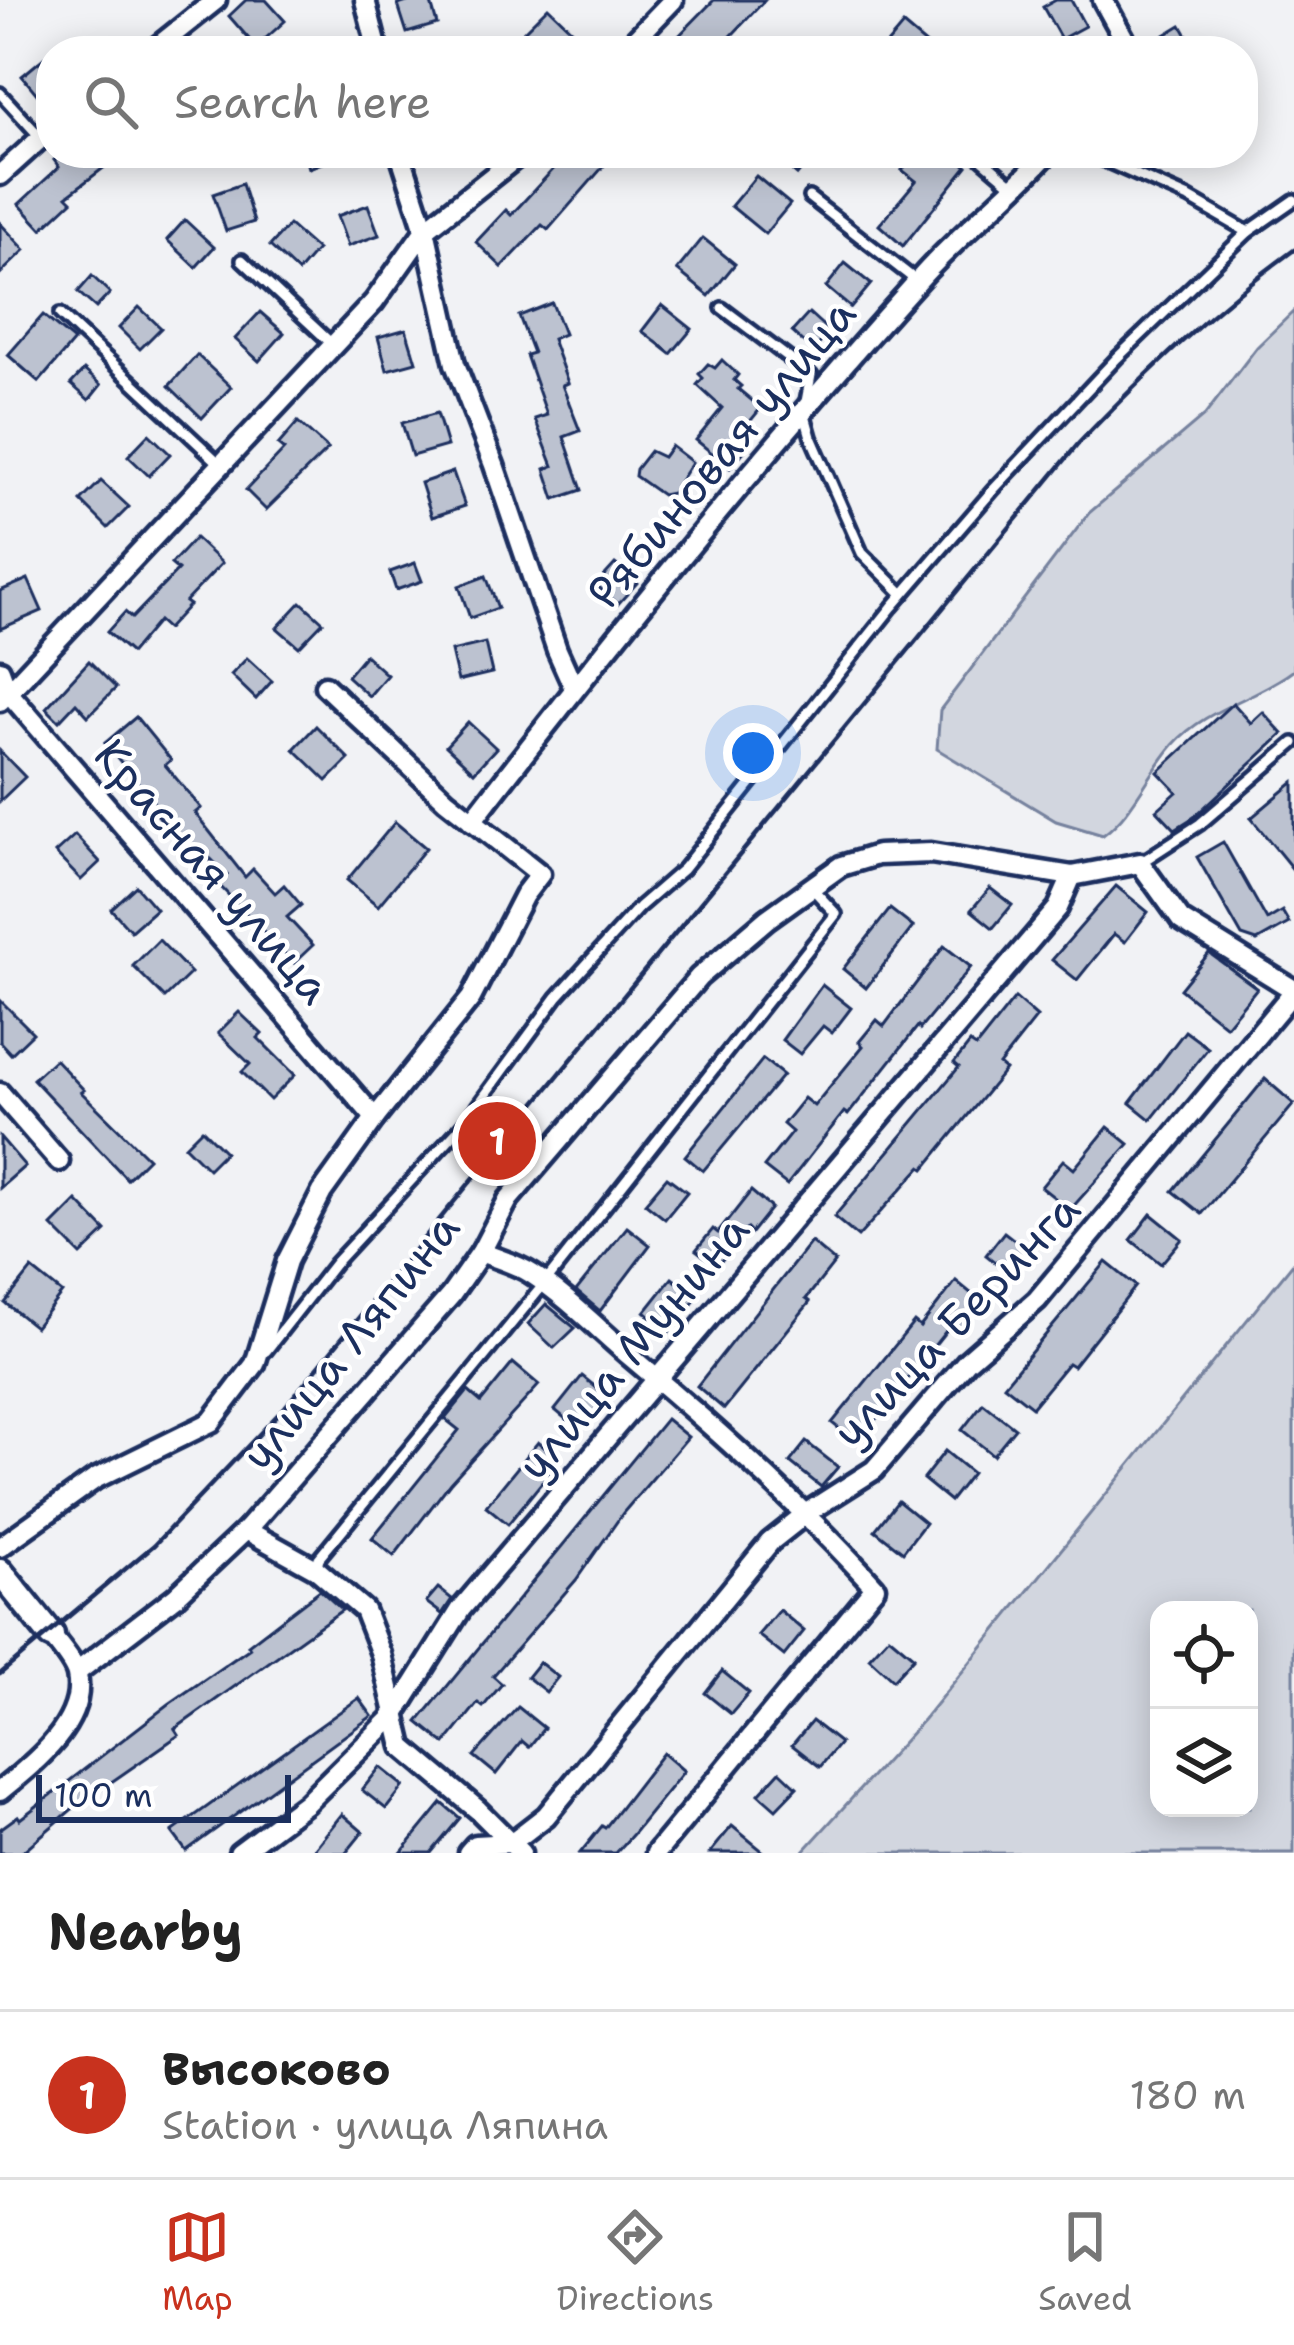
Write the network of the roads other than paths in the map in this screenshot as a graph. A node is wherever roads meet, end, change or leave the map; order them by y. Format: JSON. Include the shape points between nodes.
{"nodes":[{"id":1,"x":216,"y":0,"type":"edge"},
{"id":2,"x":365,"y":0,"type":"edge"},
{"id":3,"x":673,"y":0,"type":"edge"},
{"id":4,"x":1103,"y":0,"type":"edge"},
{"id":5,"x":171,"y":36,"type":"edge"},
{"id":6,"x":374,"y":36,"type":"edge"},
{"id":7,"x":638,"y":36,"type":"edge"},
{"id":8,"x":1120,"y":36,"type":"edge"},
{"id":9,"x":0,"y":93,"type":"edge"},
{"id":10,"x":36,"y":125,"type":"edge"},
{"id":11,"x":36,"y":143,"type":"edge"},
{"id":12,"x":405,"y":168,"type":"edge"},
{"id":13,"x":503,"y":168,"type":"edge"},
{"id":14,"x":993,"y":168,"type":"edge"},
{"id":15,"x":1035,"y":168,"type":"edge"},
{"id":16,"x":1121,"y":168,"type":"edge"},
{"id":17,"x":0,"y":176,"type":"edge"},
{"id":18,"x":1017,"y":188,"type":"junction"},
{"id":19,"x":809,"y":196,"type":"dead end"},
{"id":20,"x":1294,"y":200,"type":"edge"},
{"id":21,"x":425,"y":230,"type":"junction"},
{"id":22,"x":1248,"y":232,"type":"junction"},
{"id":23,"x":242,"y":260,"type":"dead end"},
{"id":24,"x":918,"y":282,"type":"junction"},
{"id":25,"x":722,"y":308,"type":"dead end"},
{"id":26,"x":60,"y":314,"type":"dead end"},
{"id":27,"x":332,"y":344,"type":"junction"},
{"id":28,"x":804,"y":412,"type":"junction"},
{"id":29,"x":219,"y":463,"type":"junction"},
{"id":30,"x":903,"y":593,"type":"junction"},
{"id":31,"x":0,"y":670,"type":"edge"},
{"id":32,"x":326,"y":686,"type":"dead end"},
{"id":33,"x":574,"y":688,"type":"junction"},
{"id":34,"x":4,"y":696,"type":"edge"},
{"id":35,"x":1294,"y":743,"type":"edge"},
{"id":36,"x":472,"y":820,"type":"junction"},
{"id":37,"x":1140,"y":863,"type":"junction"},
{"id":38,"x":1072,"y":876,"type":"junction"},
{"id":39,"x":811,"y":887,"type":"junction"},
{"id":40,"x":1294,"y":991,"type":"edge"},
{"id":41,"x":0,"y":1093,"type":"edge"},
{"id":42,"x":374,"y":1118,"type":"junction"},
{"id":43,"x":59,"y":1161,"type":"dead end"},
{"id":44,"x":481,"y":1252,"type":"junction"},
{"id":45,"x":544,"y":1284,"type":"junction"},
{"id":46,"x":255,"y":1364,"type":"junction"},
{"id":47,"x":657,"y":1379,"type":"junction"},
{"id":48,"x":808,"y":1512,"type":"junction"},
{"id":49,"x":246,"y":1530,"type":"junction"},
{"id":50,"x":0,"y":1547,"type":"edge"},
{"id":51,"x":316,"y":1569,"type":"junction"},
{"id":52,"x":0,"y":1572,"type":"edge"},
{"id":53,"x":51,"y":1634,"type":"joint"},
{"id":54,"x":77,"y":1672,"type":"junction"},
{"id":55,"x":394,"y":1716,"type":"junction"},
{"id":56,"x":0,"y":1791,"type":"edge"},
{"id":57,"x":516,"y":1848,"type":"edge"},
{"id":58,"x":239,"y":1853,"type":"edge"},
{"id":59,"x":468,"y":1853,"type":"edge"},
{"id":60,"x":656,"y":1853,"type":"edge"}],
"edges":[{"from":1,"to":5,"type":"street"},
{"from":2,"to":6,"type":"street"},
{"from":3,"to":7,"type":"street"},
{"from":4,"to":8,"type":"street"},
{"from":9,"to":10,"type":"lane"},
{"from":11,"to":17,"type":"street"},
{"from":12,"to":21,"type":"street"},
{"from":13,"to":21,"type":"street"},
{"from":14,"to":18,"type":"lane"},
{"from":15,"to":18,"type":"street","name":"Рябиновая улица"},
{"from":16,"to":22,"type":"lane"},
{"from":18,"to":24,"type":"street","name":"Рябиновая улица"},
{"from":19,"to":24,"type":"lane"},
{"from":20,"to":22,"type":"lane"},
{"from":21,"to":27,"type":"street"},
{"from":21,"to":33,"type":"street","via":[[455,364]]},
{"from":22,"to":30,"type":"lane","via":[[1117,358]]},
{"from":23,"to":27,"type":"lane"},
{"from":24,"to":28,"type":"street","name":"Рябиновая улица"},
{"from":25,"to":28,"type":"lane","via":[[811,375]]},
{"from":26,"to":29,"type":"lane"},
{"from":27,"to":29,"type":"street"},
{"from":28,"to":30,"type":"lane","via":[[862,553]]},
{"from":28,"to":33,"type":"street","name":"Рябиновая улица"},
{"from":29,"to":34,"type":"street"},
{"from":30,"to":46,"type":"lane","via":[[683,868],[557,997],[467,1120]]},
{"from":31,"to":34,"type":"street","name":"Красная улица"},
{"from":32,"to":36,"type":"street"},
{"from":33,"to":36,"type":"street","name":"Рябиновая улица"},
{"from":34,"to":42,"type":"street","name":"Красная улица"},
{"from":35,"to":37,"type":"lane","via":[[1200,824]]},
{"from":36,"to":42,"type":"street","via":[[540,874],[471,998]]},
{"from":37,"to":38,"type":"street"},
{"from":37,"to":40,"type":"street","via":[[1181,920]]},
{"from":38,"to":39,"type":"street","name":"улица Ляпина","via":[[931,853],[877,855]]},
{"from":38,"to":47,"type":"street","name":"улица Мунина","via":[[1058,908]]},
{"from":39,"to":44,"type":"street","name":"улица Ляпина","via":[[699,976],[508,1200]]},
{"from":39,"to":45,"type":"lane","via":[[836,914]]},
{"from":40,"to":48,"type":"street","name":"улица Беринга","via":[[1036,1300],[967,1361],[874,1470]]},
{"from":41,"to":43,"type":"street"},
{"from":42,"to":46,"type":"street","via":[[287,1261]]},
{"from":44,"to":45,"type":"street"},
{"from":44,"to":49,"type":"street","name":"улица Ляпина"},
{"from":45,"to":47,"type":"street"},
{"from":45,"to":51,"type":"lane"},
{"from":46,"to":50,"type":"street","via":[[211,1422],[94,1479]]},
{"from":47,"to":48,"type":"street"},
{"from":47,"to":55,"type":"street","name":"улица Мунина","via":[[461,1609]]},
{"from":48,"to":57,"type":"street","name":"улица Беринга","via":[[770,1542]]},
{"from":48,"to":60,"type":"street","via":[[875,1587]]},
{"from":49,"to":51,"type":"street"},
{"from":49,"to":54,"type":"street","name":"улица Ляпина"},
{"from":51,"to":55,"type":"street","via":[[364,1610]]},
{"from":52,"to":53,"type":"street"},
{"from":53,"to":54,"type":"street"},
{"from":54,"to":56,"type":"street","via":[[77,1699],[50,1750]]},
{"from":55,"to":57,"type":"street","via":[[403,1747]]},
{"from":55,"to":58,"type":"street","name":"улица Мунина","via":[[306,1803]]},
{"from":57,"to":59,"type":"street","via":[[475,1845]]}]}
